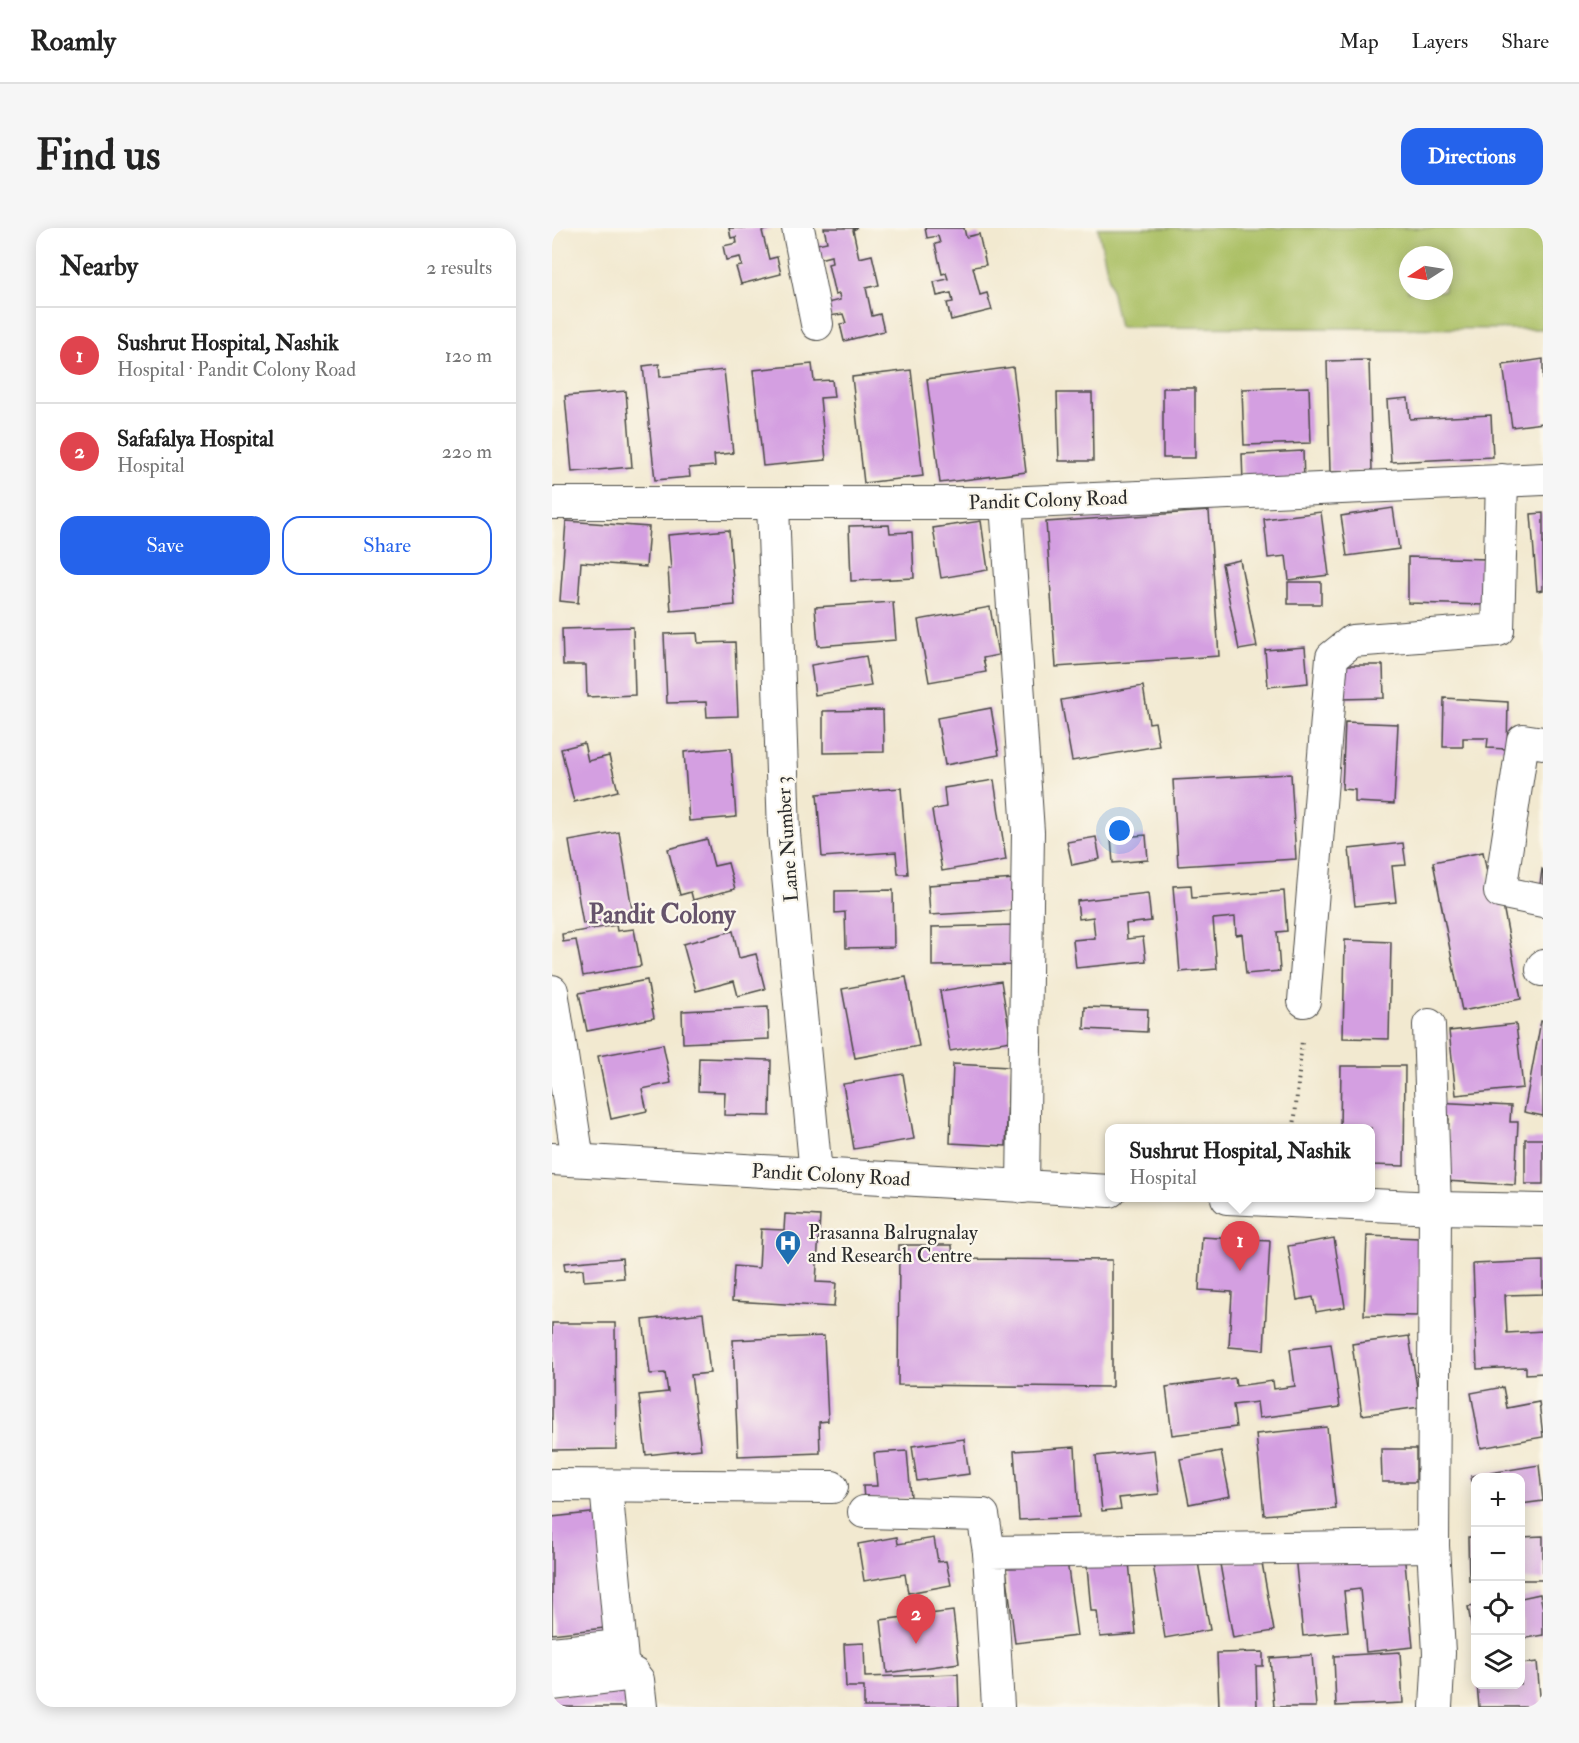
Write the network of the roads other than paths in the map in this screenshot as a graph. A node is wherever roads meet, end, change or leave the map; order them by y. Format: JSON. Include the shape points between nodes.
{"nodes":[{"id":1,"x":798,"y":228,"type":"edge"},
{"id":2,"x":817,"y":324,"type":"dead end"},
{"id":3,"x":1543,"y":478,"type":"edge"},
{"id":4,"x":1502,"y":480,"type":"junction"},
{"id":5,"x":1006,"y":502,"type":"junction"},
{"id":6,"x":552,"y":503,"type":"edge"},
{"id":7,"x":773,"y":503,"type":"junction"},
{"id":8,"x":1543,"y":743,"type":"edge"},
{"id":9,"x":1543,"y":901,"type":"edge"},
{"id":10,"x":552,"y":991,"type":"edge"},
{"id":11,"x":1304,"y":1001,"type":"dead end"},
{"id":12,"x":1430,"y":1025,"type":"dead end"},
{"id":13,"x":565,"y":1160,"type":"edge"},
{"id":14,"x":816,"y":1174,"type":"junction"},
{"id":15,"x":1023,"y":1187,"type":"junction"},
{"id":16,"x":1105,"y":1191,"type":"edge"},
{"id":17,"x":1322,"y":1202,"type":"edge"},
{"id":18,"x":1435,"y":1208,"type":"junction"},
{"id":19,"x":1543,"y":1210,"type":"edge"},
{"id":20,"x":832,"y":1487,"type":"dead end"},
{"id":21,"x":606,"y":1493,"type":"junction"},
{"id":22,"x":558,"y":1495,"type":"edge"},
{"id":23,"x":864,"y":1512,"type":"dead end"},
{"id":24,"x":1433,"y":1546,"type":"junction"},
{"id":25,"x":989,"y":1552,"type":"junction"},
{"id":26,"x":620,"y":1646,"type":"junction"},
{"id":27,"x":552,"y":1653,"type":"edge"},
{"id":28,"x":634,"y":1674,"type":"junction"},
{"id":29,"x":552,"y":1684,"type":"edge"},
{"id":30,"x":641,"y":1707,"type":"edge"},
{"id":31,"x":998,"y":1707,"type":"edge"},
{"id":32,"x":1436,"y":1707,"type":"edge"}],
"edges":[{"from":1,"to":2,"type":"street"},
{"from":3,"to":4,"type":"street","name":"Pandit Colony Road"},
{"from":4,"to":5,"type":"street","name":"Pandit Colony Road"},
{"from":4,"to":11,"type":"street","via":[[1498,630],[1352,641],[1332,657]]},
{"from":5,"to":7,"type":"street","name":"Pandit Colony Road"},
{"from":5,"to":15,"type":"street","via":[[1029,832]]},
{"from":6,"to":7,"type":"street","name":"Pandit Colony Road"},
{"from":7,"to":14,"type":"street","name":"Lane Number 3","via":[[784,833]]},
{"from":8,"to":9,"type":"street","via":[[1523,740],[1500,892]]},
{"from":10,"to":13,"type":"street"},
{"from":12,"to":18,"type":"street"},
{"from":13,"to":14,"type":"street","name":"Pandit Colony Road"},
{"from":14,"to":15,"type":"street","name":"Pandit Colony Road"},
{"from":15,"to":16,"type":"street","name":"Pandit Colony Road"},
{"from":17,"to":18,"type":"street"},
{"from":18,"to":19,"type":"street"},
{"from":18,"to":24,"type":"street"},
{"from":20,"to":21,"type":"street"},
{"from":21,"to":22,"type":"street"},
{"from":21,"to":26,"type":"street"},
{"from":23,"to":25,"type":"street","via":[[983,1515]]},
{"from":24,"to":25,"type":"street"},
{"from":24,"to":32,"type":"street","via":[[1438,1653]]},
{"from":25,"to":31,"type":"street"},
{"from":26,"to":27,"type":"street"},
{"from":26,"to":28,"type":"street","via":[[624,1666]]},
{"from":28,"to":29,"type":"street"},
{"from":28,"to":30,"type":"street"}]}
